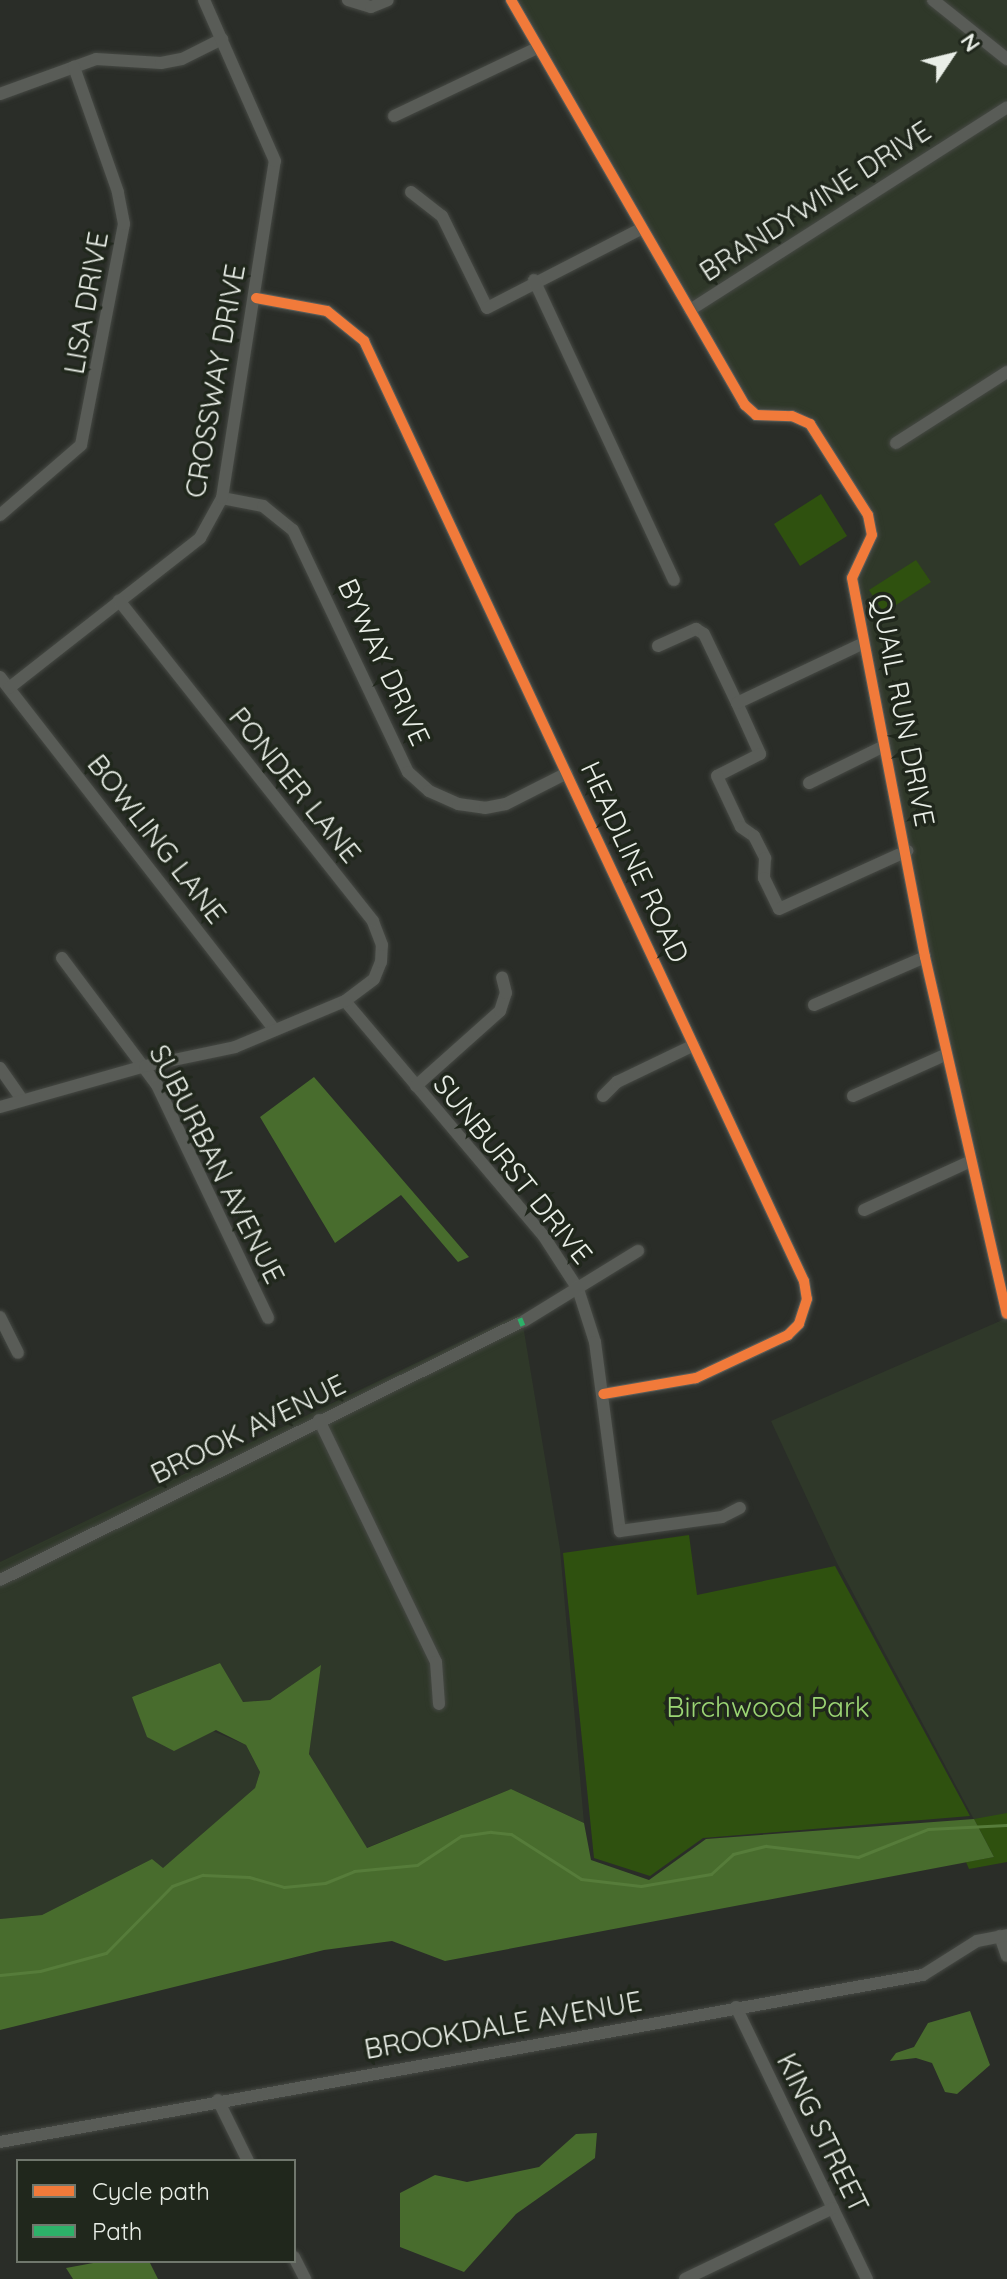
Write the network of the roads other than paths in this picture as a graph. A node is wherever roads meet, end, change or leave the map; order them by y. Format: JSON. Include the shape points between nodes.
{"nodes":[{"id":1,"x":204,"y":0,"type":"edge"},
{"id":2,"x":348,"y":0,"type":"edge"},
{"id":3,"x":388,"y":0,"type":"edge"},
{"id":4,"x":511,"y":0,"type":"edge"},
{"id":5,"x":933,"y":0,"type":"edge"},
{"id":6,"x":222,"y":39,"type":"junction"},
{"id":7,"x":537,"y":48,"type":"junction"},
{"id":8,"x":1007,"y":59,"type":"edge"},
{"id":9,"x":74,"y":67,"type":"junction"},
{"id":10,"x":0,"y":94,"type":"edge"},
{"id":11,"x":1007,"y":107,"type":"edge"},
{"id":12,"x":394,"y":116,"type":"dead end"},
{"id":13,"x":411,"y":192,"type":"dead end"},
{"id":14,"x":641,"y":229,"type":"junction"},
{"id":15,"x":534,"y":280,"type":"junction"},
{"id":16,"x":256,"y":298,"type":"junction"},
{"id":17,"x":690,"y":310,"type":"junction"},
{"id":18,"x":1007,"y":372,"type":"edge"},
{"id":19,"x":896,"y":443,"type":"dead end"},
{"id":20,"x":222,"y":498,"type":"junction"},
{"id":21,"x":0,"y":515,"type":"edge"},
{"id":22,"x":674,"y":580,"type":"dead end"},
{"id":23,"x":119,"y":601,"type":"junction"},
{"id":24,"x":864,"y":643,"type":"junction"},
{"id":25,"x":658,"y":646,"type":"dead end"},
{"id":26,"x":0,"y":677,"type":"edge"},
{"id":27,"x":9,"y":688,"type":"junction"},
{"id":28,"x":737,"y":703,"type":"junction"},
{"id":29,"x":884,"y":746,"type":"junction"},
{"id":30,"x":567,"y":773,"type":"junction"},
{"id":31,"x":809,"y":783,"type":"dead end"},
{"id":32,"x":907,"y":851,"type":"junction"},
{"id":33,"x":925,"y":957,"type":"junction"},
{"id":34,"x":62,"y":958,"type":"dead end"},
{"id":35,"x":502,"y":977,"type":"dead end"},
{"id":36,"x":345,"y":1001,"type":"junction"},
{"id":37,"x":814,"y":1005,"type":"dead end"},
{"id":38,"x":275,"y":1030,"type":"junction"},
{"id":39,"x":694,"y":1045,"type":"junction"},
{"id":40,"x":947,"y":1054,"type":"junction"},
{"id":41,"x":145,"y":1066,"type":"junction"},
{"id":42,"x":0,"y":1068,"type":"edge"},
{"id":43,"x":416,"y":1086,"type":"junction"},
{"id":44,"x":603,"y":1096,"type":"dead end"},
{"id":45,"x":853,"y":1096,"type":"dead end"},
{"id":46,"x":22,"y":1100,"type":"junction"},
{"id":47,"x":0,"y":1107,"type":"edge"},
{"id":48,"x":969,"y":1162,"type":"junction"},
{"id":49,"x":864,"y":1210,"type":"dead end"},
{"id":50,"x":638,"y":1251,"type":"dead end"},
{"id":51,"x":578,"y":1289,"type":"junction"},
{"id":52,"x":1007,"y":1314,"type":"edge"},
{"id":53,"x":0,"y":1317,"type":"edge"},
{"id":54,"x":268,"y":1318,"type":"dead end"},
{"id":55,"x":18,"y":1353,"type":"dead end"},
{"id":56,"x":603,"y":1394,"type":"junction"},
{"id":57,"x":319,"y":1420,"type":"junction"},
{"id":58,"x":740,"y":1508,"type":"dead end"},
{"id":59,"x":0,"y":1580,"type":"edge"},
{"id":60,"x":439,"y":1704,"type":"dead end"},
{"id":61,"x":1003,"y":1935,"type":"edge"},
{"id":62,"x":1007,"y":1956,"type":"edge"},
{"id":63,"x":736,"y":2007,"type":"junction"},
{"id":64,"x":218,"y":2100,"type":"junction"},
{"id":65,"x":0,"y":2142,"type":"edge"},
{"id":66,"x":247,"y":2159,"type":"edge"},
{"id":67,"x":833,"y":2208,"type":"junction"},
{"id":68,"x":296,"y":2261,"type":"edge"},
{"id":69,"x":305,"y":2279,"type":"edge"},
{"id":70,"x":685,"y":2279,"type":"edge"},
{"id":71,"x":867,"y":2279,"type":"edge"}],
"edges":[{"from":1,"to":6,"type":"street","name":"CROSSWAY DRIVE"},
{"from":2,"to":3,"type":"street","via":[[371,7]]},
{"from":4,"to":7,"type":"street","name":"QUAIL RUN DRIVE"},
{"from":5,"to":8,"type":"street"},
{"from":6,"to":9,"type":"street","via":[[171,61],[112,57]]},
{"from":6,"to":16,"type":"street","name":"CROSSWAY DRIVE","via":[[275,161]]},
{"from":7,"to":12,"type":"street"},
{"from":7,"to":14,"type":"street","name":"QUAIL RUN DRIVE"},
{"from":9,"to":10,"type":"street"},
{"from":9,"to":21,"type":"street","name":"LISA DRIVE","via":[[124,224],[81,445]]},
{"from":11,"to":17,"type":"street","name":"BRANDYWINE DRIVE"},
{"from":13,"to":15,"type":"street","via":[[442,216],[487,308]]},
{"from":14,"to":15,"type":"street"},
{"from":14,"to":17,"type":"street","name":"QUAIL RUN DRIVE"},
{"from":15,"to":22,"type":"street"},
{"from":16,"to":20,"type":"street","name":"CROSSWAY DRIVE"},
{"from":16,"to":30,"type":"street","name":"HEADLINE ROAD","via":[[327,311],[364,341]]},
{"from":17,"to":24,"type":"street","name":"QUAIL RUN DRIVE","via":[[750,410],[810,424],[868,515],[872,535],[852,578]]},
{"from":18,"to":19,"type":"street"},
{"from":20,"to":23,"type":"street","name":"CROSSWAY DRIVE","via":[[200,538]]},
{"from":20,"to":30,"type":"street","name":"BYWAY DRIVE","via":[[263,506],[293,530],[408,772],[429,791],[458,804],[485,808],[506,804]]},
{"from":23,"to":27,"type":"street","name":"CROSSWAY DRIVE"},
{"from":23,"to":36,"type":"street","name":"PONDER LANE","via":[[373,921],[382,945],[381,962],[374,979]]},
{"from":24,"to":28,"type":"street"},
{"from":24,"to":29,"type":"street","name":"QUAIL RUN DRIVE"},
{"from":25,"to":28,"type":"street","via":[[696,629],[704,634]]},
{"from":26,"to":27,"type":"street","name":"BOWLING LANE"},
{"from":27,"to":38,"type":"street","name":"BOWLING LANE"},
{"from":28,"to":32,"type":"street","via":[[760,754],[717,776],[741,827],[754,836],[765,858],[764,878],[779,909]]},
{"from":29,"to":31,"type":"street"},
{"from":29,"to":32,"type":"street","name":"QUAIL RUN DRIVE"},
{"from":30,"to":39,"type":"street","name":"HEADLINE ROAD"},
{"from":32,"to":33,"type":"street","name":"QUAIL RUN DRIVE"},
{"from":33,"to":37,"type":"street"},
{"from":33,"to":40,"type":"street","name":"QUAIL RUN DRIVE"},
{"from":34,"to":41,"type":"street","name":"SUBURBAN AVENUE"},
{"from":35,"to":43,"type":"street","via":[[506,993],[500,1011]]},
{"from":36,"to":38,"type":"street","name":"PONDER LANE"},
{"from":36,"to":43,"type":"street","name":"SUNBURST DRIVE"},
{"from":38,"to":41,"type":"street","name":"PONDER LANE","via":[[235,1047]]},
{"from":39,"to":44,"type":"street","via":[[617,1082]]},
{"from":39,"to":56,"type":"street","name":"HEADLINE ROAD","via":[[785,1236],[807,1299],[799,1324],[788,1335],[696,1378]]},
{"from":40,"to":45,"type":"street"},
{"from":40,"to":48,"type":"street","name":"QUAIL RUN DRIVE"},
{"from":41,"to":46,"type":"street","name":"PONDER LANE"},
{"from":41,"to":54,"type":"street","name":"SUBURBAN AVENUE"},
{"from":42,"to":46,"type":"street"},
{"from":43,"to":51,"type":"street","name":"SUNBURST DRIVE","via":[[543,1235]]},
{"from":46,"to":47,"type":"street","name":"PONDER LANE"},
{"from":48,"to":49,"type":"street"},
{"from":48,"to":52,"type":"street","name":"QUAIL RUN DRIVE"},
{"from":50,"to":51,"type":"street","name":"BROOK AVENUE"},
{"from":51,"to":56,"type":"street","name":"SUNBURST DRIVE","via":[[595,1342]]},
{"from":51,"to":57,"type":"street","name":"BROOK AVENUE","via":[[522,1322]]},
{"from":53,"to":55,"type":"street"},
{"from":56,"to":58,"type":"street","name":"SUNBURST DRIVE","via":[[620,1531],[722,1517]]},
{"from":57,"to":59,"type":"street","name":"BROOK AVENUE"},
{"from":57,"to":60,"type":"street","via":[[436,1662]]},
{"from":61,"to":62,"type":"street"},
{"from":61,"to":63,"type":"street","name":"BROOKDALE AVENUE","via":[[977,1941],[923,1975]]},
{"from":63,"to":64,"type":"street","name":"BROOKDALE AVENUE"},
{"from":63,"to":67,"type":"street","name":"KING STREET"},
{"from":64,"to":65,"type":"street","name":"BROOKDALE AVENUE"},
{"from":64,"to":66,"type":"street"},
{"from":67,"to":70,"type":"street"},
{"from":67,"to":71,"type":"street","name":"KING STREET"},
{"from":68,"to":69,"type":"street"}]}
